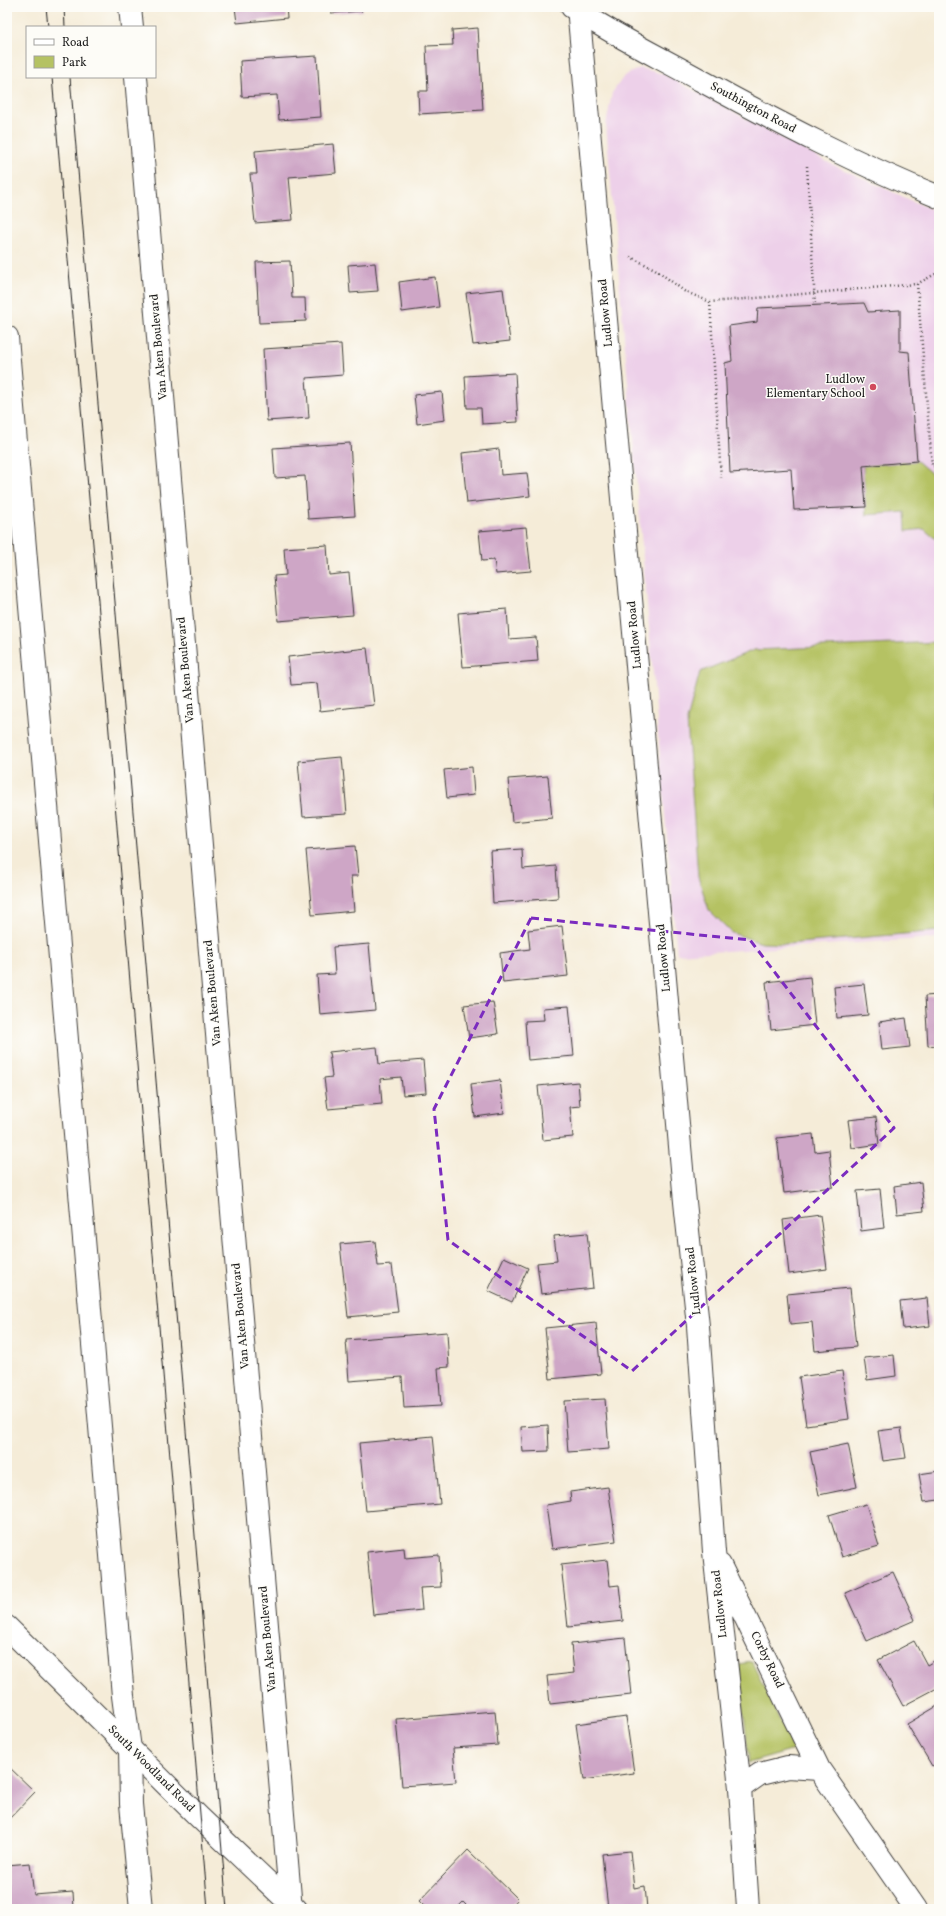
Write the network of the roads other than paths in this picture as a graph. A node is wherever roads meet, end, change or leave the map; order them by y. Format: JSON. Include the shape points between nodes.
{"nodes":[{"id":1,"x":130,"y":7,"type":"edge"},
{"id":2,"x":576,"y":8,"type":"edge"},
{"id":3,"x":132,"y":26,"type":"edge"},
{"id":4,"x":136,"y":78,"type":"edge"},
{"id":5,"x":939,"y":197,"type":"edge"},
{"id":6,"x":7,"y":336,"type":"edge"},
{"id":7,"x":714,"y":1552,"type":"junction"},
{"id":8,"x":7,"y":1627,"type":"edge"},
{"id":9,"x":130,"y":1749,"type":"junction"},
{"id":10,"x":819,"y":1769,"type":"junction"},
{"id":11,"x":740,"y":1788,"type":"junction"},
{"id":12,"x":292,"y":1907,"type":"edge"},
{"id":13,"x":141,"y":1909,"type":"edge"},
{"id":14,"x":748,"y":1909,"type":"edge"},
{"id":15,"x":916,"y":1909,"type":"edge"}],
"edges":[{"from":1,"to":3,"type":"main road"},
{"from":2,"to":5,"type":"main road","name":"Southington Road","via":[[658,57],[805,136],[886,176]]},
{"from":2,"to":7,"type":"main road","name":"Ludlow Road","via":[[698,1326]]},
{"from":4,"to":12,"type":"main road","name":"Van Aken Boulevard"},
{"from":6,"to":9,"type":"main road","via":[[123,1696]]},
{"from":7,"to":10,"type":"main road","name":"Corby Road"},
{"from":7,"to":11,"type":"main road","name":"Ludlow Road"},
{"from":8,"to":9,"type":"main road","name":"South Woodland Road"},
{"from":9,"to":12,"type":"main road","name":"South Woodland Road"},
{"from":9,"to":13,"type":"main road","via":[[131,1804]]},
{"from":10,"to":11,"type":"main road","via":[[788,1767],[760,1774]]},
{"from":10,"to":15,"type":"main road","name":"Corby Road"},
{"from":11,"to":14,"type":"main road","name":"Ludlow Road"}]}
